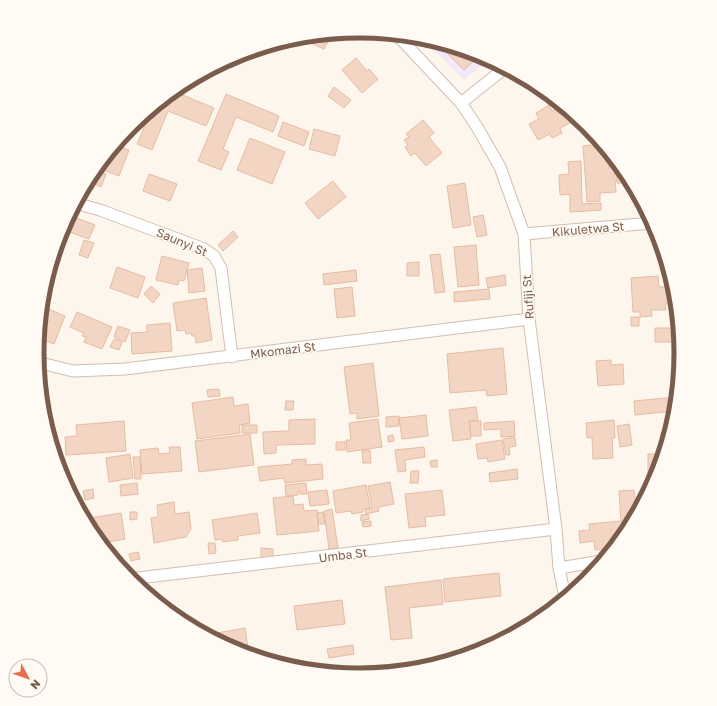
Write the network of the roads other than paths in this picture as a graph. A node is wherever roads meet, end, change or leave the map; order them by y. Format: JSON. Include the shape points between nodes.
{"nodes":[{"id":1,"x":404,"y":42,"type":"edge"},
{"id":2,"x":501,"y":71,"type":"edge"},
{"id":3,"x":461,"y":103,"type":"junction"},
{"id":4,"x":81,"y":205,"type":"edge"},
{"id":5,"x":646,"y":224,"type":"edge"},
{"id":6,"x":524,"y":234,"type":"junction"},
{"id":7,"x":529,"y":319,"type":"junction"},
{"id":8,"x":232,"y":357,"type":"junction"},
{"id":9,"x":44,"y":364,"type":"edge"},
{"id":10,"x":556,"y":528,"type":"junction"},
{"id":11,"x":594,"y":562,"type":"edge"},
{"id":12,"x":559,"y":568,"type":"junction"},
{"id":13,"x":137,"y":577,"type":"edge"},
{"id":14,"x":564,"y":592,"type":"edge"}],
"edges":[{"from":1,"to":3,"type":"street","name":"Rufiji St"},
{"from":2,"to":3,"type":"street"},
{"from":3,"to":6,"type":"street","name":"Rufiji St","via":[[500,167]]},
{"from":4,"to":8,"type":"street","name":"Saunyi St","via":[[176,238],[204,249],[214,256],[221,268]]},
{"from":5,"to":6,"type":"street","name":"Kikuletwa St"},
{"from":6,"to":7,"type":"street","name":"Rufiji St"},
{"from":7,"to":8,"type":"street","name":"Mkomazi St"},
{"from":7,"to":10,"type":"street","name":"Rufiji St"},
{"from":8,"to":9,"type":"street","name":"Mkomazi St","via":[[125,369],[73,371]]},
{"from":10,"to":12,"type":"street","name":"Rufiji St"},
{"from":10,"to":13,"type":"street","name":"Umba St"},
{"from":11,"to":12,"type":"street"},
{"from":12,"to":14,"type":"street","name":"Rufiji St"}]}
